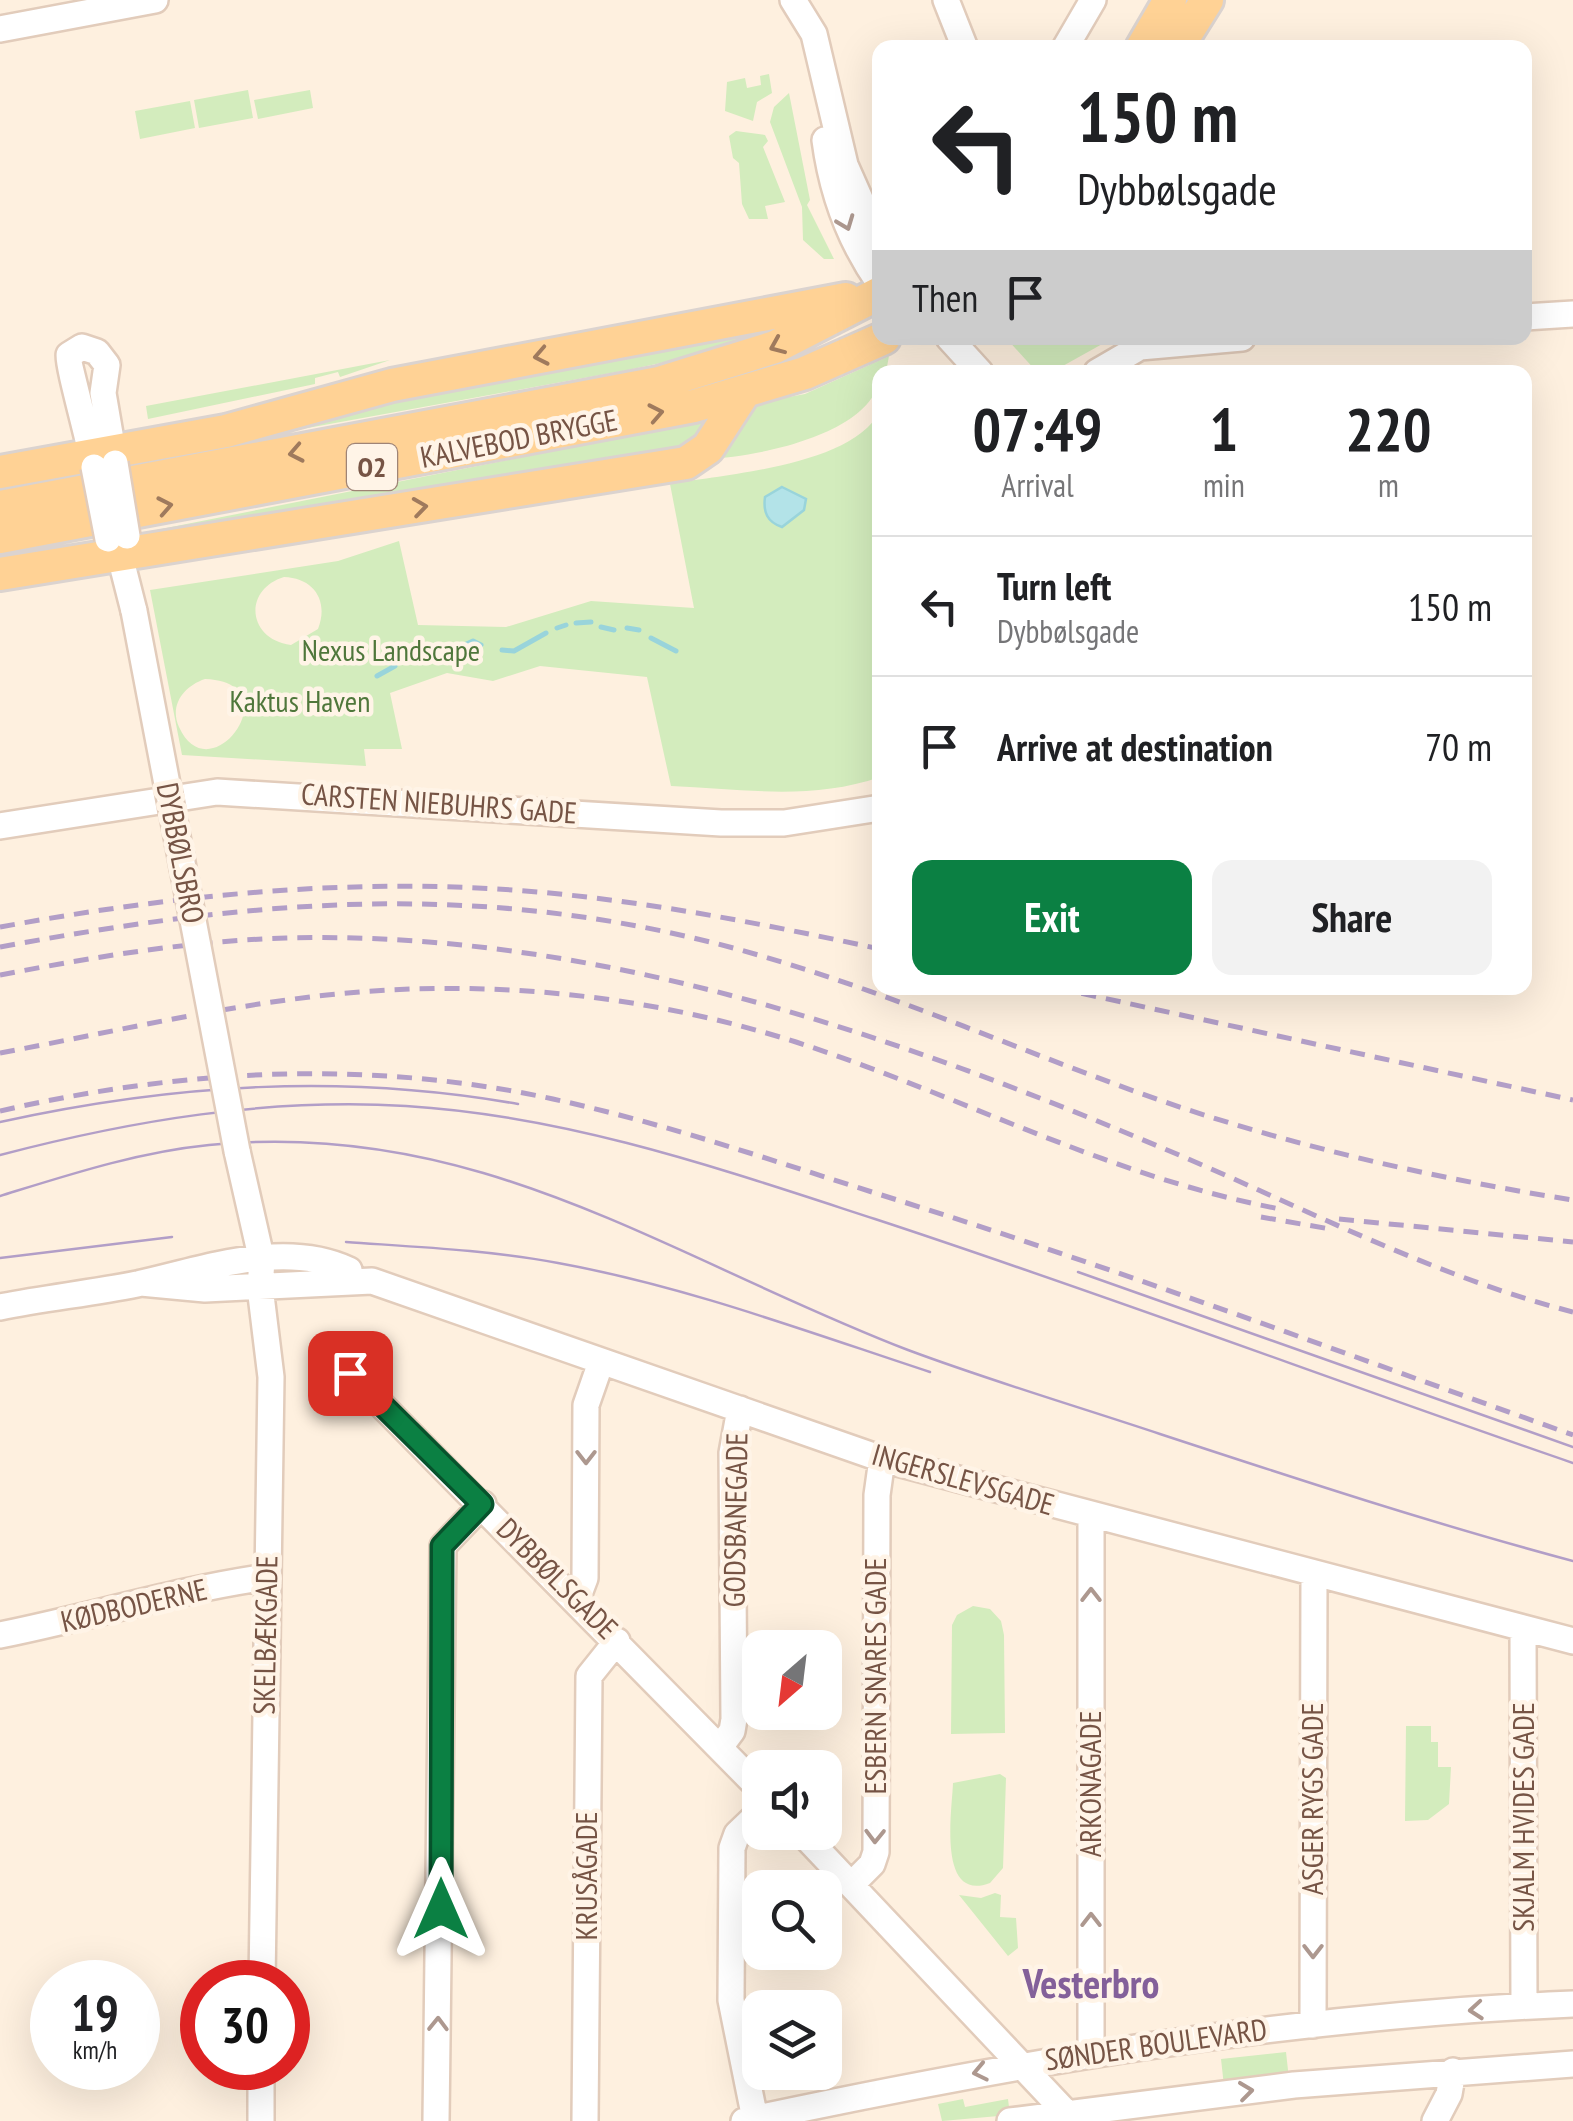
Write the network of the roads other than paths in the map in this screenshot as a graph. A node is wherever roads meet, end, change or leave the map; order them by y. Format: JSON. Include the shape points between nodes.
{"nodes":[{"id":1,"x":155,"y":0,"type":"edge"},
{"id":2,"x":794,"y":0,"type":"edge"},
{"id":3,"x":946,"y":0,"type":"edge"},
{"id":4,"x":1094,"y":0,"type":"edge"},
{"id":5,"x":1170,"y":0,"type":"edge"},
{"id":6,"x":1207,"y":0,"type":"edge"},
{"id":7,"x":0,"y":30,"type":"edge"},
{"id":8,"x":962,"y":40,"type":"edge"},
{"id":9,"x":1069,"y":40,"type":"edge"},
{"id":10,"x":1147,"y":40,"type":"edge"},
{"id":11,"x":1182,"y":40,"type":"edge"},
{"id":12,"x":833,"y":108,"type":"junction"},
{"id":13,"x":872,"y":188,"type":"edge"},
{"id":14,"x":872,"y":226,"type":"edge"},
{"id":15,"x":872,"y":275,"type":"edge"},
{"id":16,"x":872,"y":291,"type":"edge"},
{"id":17,"x":872,"y":294,"type":"edge"},
{"id":18,"x":1573,"y":314,"type":"edge"},
{"id":19,"x":1532,"y":317,"type":"edge"},
{"id":20,"x":872,"y":343,"type":"edge"},
{"id":21,"x":955,"y":345,"type":"edge"},
{"id":22,"x":1163,"y":345,"type":"edge"},
{"id":23,"x":66,"y":364,"type":"junction"},
{"id":24,"x":974,"y":365,"type":"edge"},
{"id":25,"x":1109,"y":365,"type":"edge"},
{"id":26,"x":743,"y":394,"type":"junction"},
{"id":27,"x":103,"y":459,"type":"junction"},
{"id":28,"x":55,"y":462,"type":"junction"},
{"id":29,"x":0,"y":472,"type":"edge"},
{"id":30,"x":0,"y":508,"type":"edge"},
{"id":31,"x":0,"y":537,"type":"edge"},
{"id":32,"x":118,"y":544,"type":"junction"},
{"id":33,"x":0,"y":574,"type":"edge"},
{"id":34,"x":872,"y":809,"type":"edge"},
{"id":35,"x":0,"y":826,"type":"edge"},
{"id":36,"x":256,"y":1261,"type":"junction"},
{"id":37,"x":365,"y":1280,"type":"junction"},
{"id":38,"x":141,"y":1283,"type":"junction"},
{"id":39,"x":260,"y":1288,"type":"junction"},
{"id":40,"x":0,"y":1306,"type":"edge"},
{"id":41,"x":601,"y":1362,"type":"junction"},
{"id":42,"x":350,"y":1373,"type":"dead end"},
{"id":43,"x":740,"y":1409,"type":"junction"},
{"id":44,"x":882,"y":1459,"type":"junction"},
{"id":45,"x":482,"y":1504,"type":"junction"},
{"id":46,"x":1090,"y":1516,"type":"junction"},
{"id":47,"x":1314,"y":1573,"type":"junction"},
{"id":48,"x":268,"y":1577,"type":"junction"},
{"id":49,"x":577,"y":1599,"type":"junction"},
{"id":50,"x":1524,"y":1628,"type":"junction"},
{"id":51,"x":0,"y":1635,"type":"edge"},
{"id":52,"x":617,"y":1640,"type":"junction"},
{"id":53,"x":1573,"y":1641,"type":"edge"},
{"id":54,"x":720,"y":1747,"type":"junction"},
{"id":55,"x":742,"y":1770,"type":"edge"},
{"id":56,"x":742,"y":1829,"type":"edge"},
{"id":57,"x":818,"y":1850,"type":"edge"},
{"id":58,"x":851,"y":1885,"type":"junction"},
{"id":59,"x":262,"y":1960,"type":"edge"},
{"id":60,"x":1573,"y":2004,"type":"edge"},
{"id":61,"x":1524,"y":2006,"type":"junction"},
{"id":62,"x":1313,"y":2024,"type":"junction"},
{"id":63,"x":1091,"y":2052,"type":"junction"},
{"id":64,"x":1020,"y":2064,"type":"junction"},
{"id":65,"x":1573,"y":2064,"type":"edge"},
{"id":66,"x":1452,"y":2071,"type":"junction"},
{"id":67,"x":262,"y":2090,"type":"edge"},
{"id":68,"x":1174,"y":2110,"type":"edge"},
{"id":69,"x":1070,"y":2117,"type":"edge"},
{"id":70,"x":749,"y":2120,"type":"edge"},
{"id":71,"x":261,"y":2121,"type":"edge"},
{"id":72,"x":436,"y":2121,"type":"edge"},
{"id":73,"x":585,"y":2121,"type":"edge"},
{"id":74,"x":1010,"y":2121,"type":"edge"},
{"id":75,"x":1436,"y":2121,"type":"edge"}],
"edges":[{"from":1,"to":7,"type":"street"},
{"from":2,"to":12,"type":"street","via":[[814,34]]},
{"from":3,"to":8,"type":"street"},
{"from":4,"to":9,"type":"street"},
{"from":5,"to":10,"type":"main road"},
{"from":6,"to":11,"type":"main road"},
{"from":12,"to":13,"type":"street"},
{"from":12,"to":14,"type":"street","via":[[845,166]]},
{"from":12,"to":15,"type":"street","one_way":true,"via":[[824,125],[830,182]]},
{"from":16,"to":27,"type":"main road","one_way":true,"via":[[776,316],[392,385]]},
{"from":17,"to":30,"type":"main road","name":"KALVEBOD BRYGGE","number":"O2","one_way":true,"via":[[812,331],[734,362],[617,392]]},
{"from":18,"to":19,"type":"street"},
{"from":20,"to":26,"type":"main road","number":"O2"},
{"from":21,"to":24,"type":"street"},
{"from":22,"to":25,"type":"street","via":[[1140,347]]},
{"from":23,"to":27,"type":"street","name":"DYBBØLSBRO"},
{"from":23,"to":27,"type":"street","name":"DYBBØLSBRO","via":[[82,347],[105,360]]},
{"from":23,"to":28,"type":"street","via":[[74,434],[72,446]]},
{"from":31,"to":26,"type":"main road","name":"KALVEBOD BRYGGE","number":"O2","one_way":true},
{"from":32,"to":26,"type":"main road","one_way":true,"via":[[686,463],[708,448]]},
{"from":27,"to":28,"type":"main road"},
{"from":27,"to":32,"type":"street","name":"DYBBØLSBRO","bridge":true},
{"from":28,"to":29,"type":"main road"},
{"from":32,"to":33,"type":"main road"},
{"from":32,"to":36,"type":"street","name":"DYBBØLSBRO","bridge":true},
{"from":34,"to":35,"type":"street","name":"CARSTEN NIEBUHRS GADE","via":[[721,823],[216,792]]},
{"from":36,"to":37,"type":"street","name":"INGERSLEVSGADE","via":[[332,1264]]},
{"from":36,"to":38,"type":"street","name":"INGERSLEVSGADE","via":[[197,1267]]},
{"from":36,"to":39,"type":"street","name":"DYBBØLSBRO"},
{"from":37,"to":39,"type":"street","name":"INGERSLEVSGADE"},
{"from":37,"to":41,"type":"street","name":"INGERSLEVSGADE"},
{"from":38,"to":39,"type":"street","name":"INGERSLEVSGADE"},
{"from":38,"to":40,"type":"street","name":"INGERSLEVSGADE"},
{"from":39,"to":48,"type":"street","name":"SKELBÆKGADE","via":[[271,1377]]},
{"from":41,"to":43,"type":"street","name":"INGERSLEVSGADE"},
{"from":41,"to":49,"type":"street","one_way":true,"via":[[586,1405],[585,1578]]},
{"from":42,"to":45,"type":"street","name":"DYBBØLSGADE"},
{"from":43,"to":44,"type":"street","name":"INGERSLEVSGADE"},
{"from":43,"to":54,"type":"street","name":"GODSBANEGADE","via":[[732,1453],[734,1719]]},
{"from":44,"to":46,"type":"street","name":"INGERSLEVSGADE"},
{"from":44,"to":58,"type":"street","name":"ESBERN SNARES GADE","one_way":true,"via":[[876,1852]]},
{"from":45,"to":49,"type":"street","name":"DYBBØLSGADE"},
{"from":72,"to":45,"type":"street","one_way":true,"via":[[442,1546]]},
{"from":46,"to":47,"type":"street","name":"INGERSLEVSGADE"},
{"from":63,"to":46,"type":"street","name":"ARKONAGADE","one_way":true},
{"from":47,"to":50,"type":"street","name":"INGERSLEVSGADE"},
{"from":47,"to":62,"type":"street","name":"ASGER RYGS GADE","one_way":true},
{"from":48,"to":51,"type":"street","name":"KØDBODERNE"},
{"from":48,"to":59,"type":"street","name":"SKELBÆKGADE"},
{"from":49,"to":52,"type":"street","name":"DYBBØLSGADE"},
{"from":50,"to":53,"type":"street","name":"INGERSLEVSGADE"},
{"from":50,"to":61,"type":"street","name":"SKJALM HVIDES GADE"},
{"from":52,"to":54,"type":"street","name":"DYBBØLSGADE"},
{"from":52,"to":73,"type":"street","name":"KRUSÅGADE","via":[[589,1676]]},
{"from":54,"to":55,"type":"street","name":"DYBBØLSGADE"},
{"from":56,"to":70,"type":"street","via":[[732,1848],[730,2000]]},
{"from":57,"to":58,"type":"street"},
{"from":58,"to":64,"type":"street"},
{"from":60,"to":61,"type":"street","name":"SØNDER BOULEVARD"},
{"from":61,"to":62,"type":"street","name":"SØNDER BOULEVARD","one_way":true},
{"from":62,"to":63,"type":"street","name":"SØNDER BOULEVARD"},
{"from":63,"to":64,"type":"street","name":"SØNDER BOULEVARD"},
{"from":64,"to":69,"type":"street"},
{"from":64,"to":70,"type":"street","name":"SØNDER BOULEVARD","one_way":true},
{"from":65,"to":66,"type":"street","name":"SØNDER BOULEVARD"},
{"from":68,"to":66,"type":"street","name":"SØNDER BOULEVARD","one_way":true},
{"from":66,"to":75,"type":"street"},
{"from":67,"to":71,"type":"street"},
{"from":68,"to":69,"type":"street","name":"SØNDER BOULEVARD"},
{"from":69,"to":74,"type":"street","name":"SØNDER BOULEVARD"}]}
